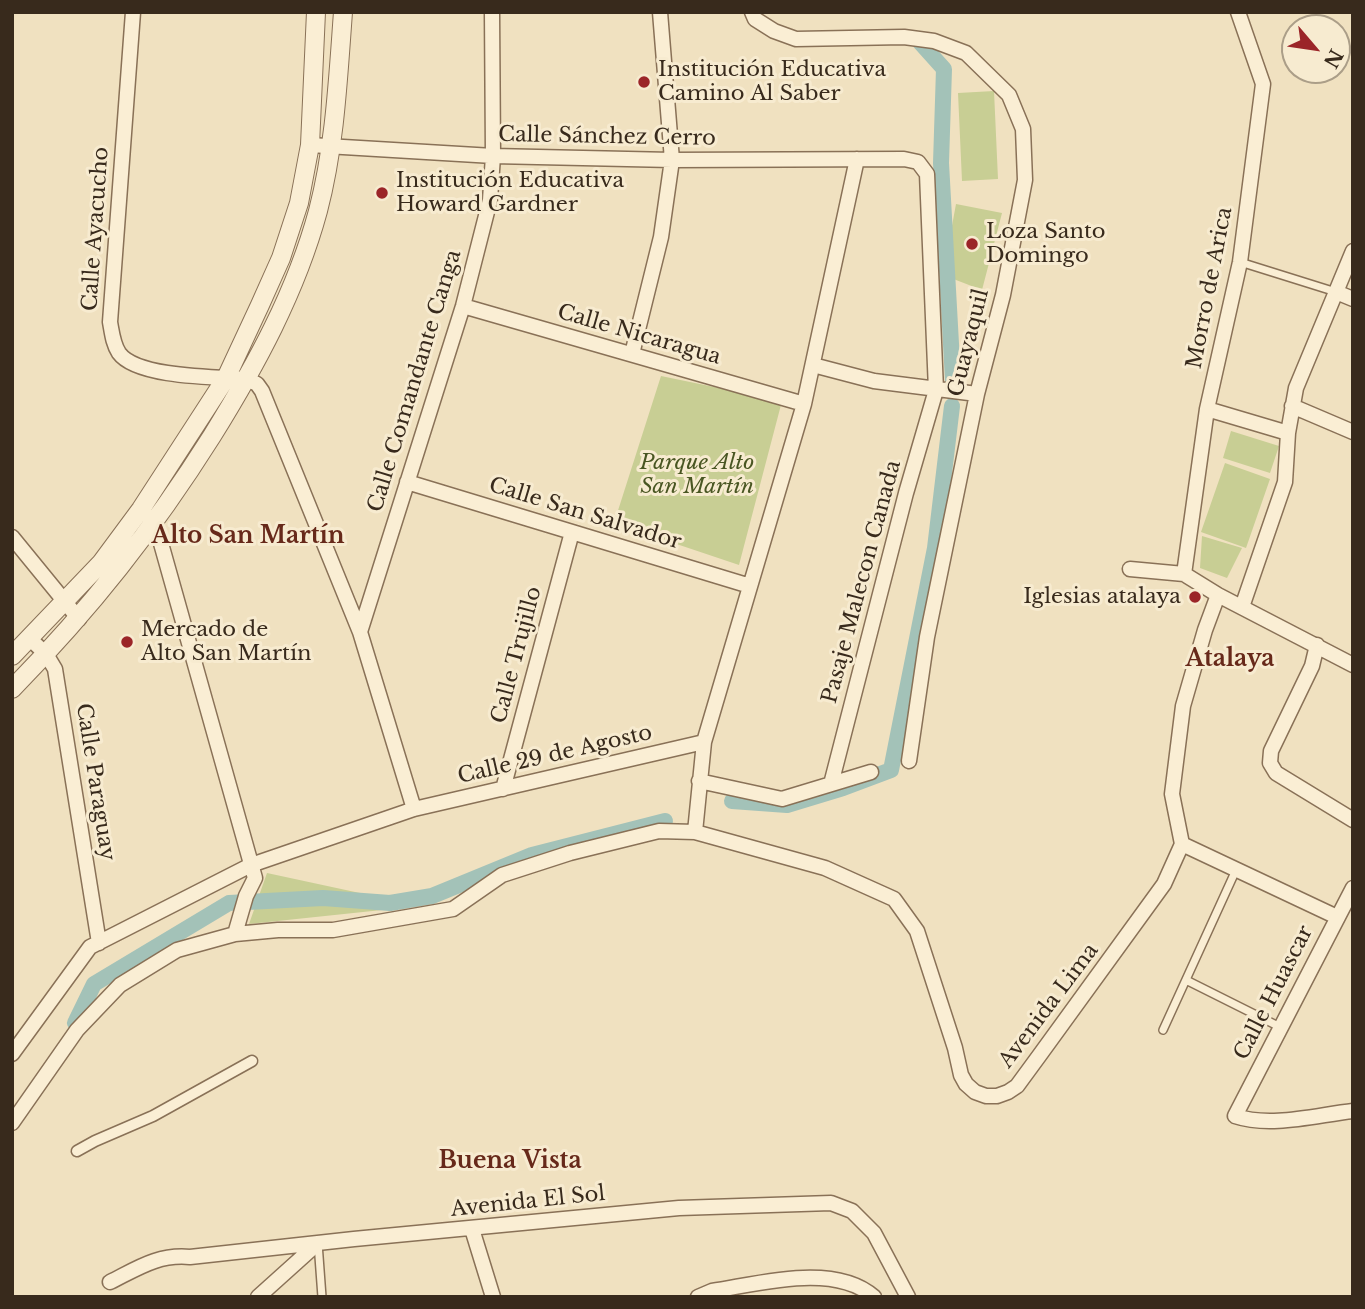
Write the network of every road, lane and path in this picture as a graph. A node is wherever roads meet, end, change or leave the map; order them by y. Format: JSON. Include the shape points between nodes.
{"nodes":[{"id":1,"x":133,"y":12,"type":"edge"},
{"id":2,"x":316,"y":12,"type":"edge"},
{"id":3,"x":343,"y":12,"type":"edge"},
{"id":4,"x":492,"y":12,"type":"edge"},
{"id":5,"x":660,"y":12,"type":"edge"},
{"id":6,"x":751,"y":12,"type":"edge"},
{"id":7,"x":1238,"y":12,"type":"edge"},
{"id":8,"x":310,"y":145,"type":"junction"},
{"id":9,"x":332,"y":145,"type":"junction"},
{"id":10,"x":493,"y":156,"type":"junction"},
{"id":11,"x":857,"y":159,"type":"junction"},
{"id":12,"x":904,"y":159,"type":"joint"},
{"id":13,"x":672,"y":160,"type":"junction"},
{"id":14,"x":1353,"y":251,"type":"edge"},
{"id":15,"x":1240,"y":262,"type":"junction"},
{"id":16,"x":1336,"y":292,"type":"junction"},
{"id":17,"x":1353,"y":299,"type":"edge"},
{"id":18,"x":463,"y":306,"type":"junction"},
{"id":19,"x":632,"y":354,"type":"junction"},
{"id":20,"x":813,"y":365,"type":"junction"},
{"id":21,"x":226,"y":378,"type":"junction"},
{"id":22,"x":247,"y":379,"type":"junction"},
{"id":23,"x":936,"y":390,"type":"junction"},
{"id":24,"x":977,"y":394,"type":"junction"},
{"id":25,"x":804,"y":404,"type":"junction"},
{"id":26,"x":1292,"y":407,"type":"junction"},
{"id":27,"x":1207,"y":409,"type":"junction"},
{"id":28,"x":1353,"y":432,"type":"edge"},
{"id":29,"x":1288,"y":433,"type":"junction"},
{"id":30,"x":407,"y":482,"type":"junction"},
{"id":31,"x":141,"y":509,"type":"junction"},
{"id":32,"x":155,"y":522,"type":"junction"},
{"id":33,"x":572,"y":532,"type":"junction"},
{"id":34,"x":12,"y":537,"type":"edge"},
{"id":35,"x":1130,"y":569,"type":"dead end"},
{"id":36,"x":1184,"y":574,"type":"junction"},
{"id":37,"x":750,"y":586,"type":"junction"},
{"id":38,"x":1218,"y":595,"type":"junction"},
{"id":39,"x":63,"y":601,"type":"junction"},
{"id":40,"x":1242,"y":607,"type":"junction"},
{"id":41,"x":79,"y":619,"type":"junction"},
{"id":42,"x":360,"y":632,"type":"junction"},
{"id":43,"x":29,"y":638,"type":"junction"},
{"id":44,"x":1317,"y":645,"type":"junction"},
{"id":45,"x":46,"y":654,"type":"junction"},
{"id":46,"x":12,"y":656,"type":"edge"},
{"id":47,"x":1353,"y":664,"type":"edge"},
{"id":48,"x":12,"y":689,"type":"edge"},
{"id":49,"x":704,"y":742,"type":"junction"},
{"id":50,"x":909,"y":761,"type":"dead end"},
{"id":51,"x":871,"y":772,"type":"dead end"},
{"id":52,"x":699,"y":781,"type":"junction"},
{"id":53,"x":831,"y":784,"type":"junction"},
{"id":54,"x":503,"y":789,"type":"junction"},
{"id":55,"x":414,"y":809,"type":"junction"},
{"id":56,"x":1353,"y":820,"type":"edge"},
{"id":57,"x":695,"y":832,"type":"junction"},
{"id":58,"x":1182,"y":844,"type":"junction"},
{"id":59,"x":251,"y":865,"type":"junction"},
{"id":60,"x":1236,"y":869,"type":"junction"},
{"id":61,"x":1353,"y":888,"type":"edge"},
{"id":62,"x":1337,"y":917,"type":"junction"},
{"id":63,"x":235,"y":934,"type":"junction"},
{"id":64,"x":99,"y":943,"type":"junction"},
{"id":65,"x":1186,"y":980,"type":"junction"},
{"id":66,"x":1280,"y":1027,"type":"junction"},
{"id":67,"x":1163,"y":1030,"type":"dead end"},
{"id":68,"x":12,"y":1054,"type":"edge"},
{"id":69,"x":252,"y":1061,"type":"dead end"},
{"id":70,"x":1353,"y":1111,"type":"edge"},
{"id":71,"x":12,"y":1123,"type":"edge"},
{"id":72,"x":77,"y":1151,"type":"dead end"},
{"id":73,"x":472,"y":1229,"type":"junction"},
{"id":74,"x":318,"y":1242,"type":"junction"},
{"id":75,"x":110,"y":1282,"type":"dead end"},
{"id":76,"x":258,"y":1297,"type":"edge"},
{"id":77,"x":322,"y":1297,"type":"edge"},
{"id":78,"x":493,"y":1297,"type":"edge"},
{"id":79,"x":698,"y":1297,"type":"edge"},
{"id":80,"x":874,"y":1297,"type":"edge"},
{"id":81,"x":908,"y":1297,"type":"edge"}],
"edges":[{"from":1,"to":21,"type":"street","name":"Calle Ayacucho","via":[[110,322],[113,341],[121,356],[139,367]]},
{"from":2,"to":8,"type":"street"},
{"from":3,"to":9,"type":"street"},
{"from":4,"to":10,"type":"street","name":"Calle Comandante Canga"},
{"from":5,"to":13,"type":"street"},
{"from":6,"to":24,"type":"street","name":"Guayaquil","via":[[774,31],[796,39],[904,37],[934,41],[966,53],[1009,94],[1023,129],[1025,180],[1003,295]]},
{"from":7,"to":15,"type":"street","name":"Morro de Arica","via":[[1263,84]]},
{"from":8,"to":9,"type":"street","name":"Calle Sánchez Cerro"},
{"from":8,"to":21,"type":"street","via":[[299,203],[281,258]]},
{"from":9,"to":10,"type":"street","name":"Calle Sánchez Cerro"},
{"from":9,"to":22,"type":"street","via":[[301,264]]},
{"from":10,"to":13,"type":"street","name":"Calle Sánchez Cerro"},
{"from":10,"to":18,"type":"street","name":"Calle Comandante Canga","via":[[490,200]]},
{"from":11,"to":12,"type":"street","name":"Calle Sánchez Cerro"},
{"from":11,"to":13,"type":"street","name":"Calle Sánchez Cerro"},
{"from":11,"to":20,"type":"street"},
{"from":12,"to":23,"type":"street","name":"Pasaje Malecon Canada","via":[[918,162],[927,174]]},
{"from":13,"to":19,"type":"street","via":[[661,237]]},
{"from":14,"to":16,"type":"street"},
{"from":15,"to":16,"type":"lane"},
{"from":15,"to":27,"type":"street","name":"Morro de Arica"},
{"from":16,"to":17,"type":"street"},
{"from":16,"to":26,"type":"street"},
{"from":18,"to":19,"type":"street","name":"Calle Nicaragua"},
{"from":18,"to":30,"type":"street","name":"Calle Comandante Canga"},
{"from":19,"to":25,"type":"street","name":"Calle Nicaragua"},
{"from":20,"to":23,"type":"street","via":[[874,381]]},
{"from":20,"to":25,"type":"street"},
{"from":21,"to":22,"type":"street","name":"Calle Ayacucho"},
{"from":21,"to":31,"type":"street"},
{"from":22,"to":32,"type":"street"},
{"from":22,"to":42,"type":"street","via":[[262,391]]},
{"from":23,"to":24,"type":"street"},
{"from":23,"to":53,"type":"street","name":"Pasaje Malecon Canada"},
{"from":24,"to":50,"type":"street","name":"Guayaquil","via":[[927,637]]},
{"from":25,"to":37,"type":"street"},
{"from":26,"to":28,"type":"street"},
{"from":26,"to":29,"type":"street"},
{"from":27,"to":29,"type":"street"},
{"from":27,"to":36,"type":"street","name":"Morro de Arica"},
{"from":29,"to":40,"type":"street","via":[[1285,482]]},
{"from":30,"to":33,"type":"street","name":"Calle San Salvador"},
{"from":30,"to":42,"type":"street","name":"Calle Comandante Canga"},
{"from":31,"to":32,"type":"street"},
{"from":31,"to":39,"type":"street","via":[[101,562]]},
{"from":32,"to":41,"type":"street"},
{"from":32,"to":59,"type":"street"},
{"from":33,"to":37,"type":"street","name":"Calle San Salvador"},
{"from":33,"to":54,"type":"street","name":"Calle Trujillo"},
{"from":34,"to":39,"type":"street"},
{"from":35,"to":36,"type":"street"},
{"from":36,"to":38,"type":"street"},
{"from":37,"to":49,"type":"street"},
{"from":38,"to":40,"type":"street"},
{"from":38,"to":58,"type":"street","via":[[1184,706],[1172,794]]},
{"from":39,"to":41,"type":"street"},
{"from":39,"to":43,"type":"street"},
{"from":40,"to":44,"type":"street"},
{"from":41,"to":45,"type":"street"},
{"from":42,"to":55,"type":"street"},
{"from":43,"to":45,"type":"street","name":"Calle Paraguay"},
{"from":43,"to":46,"type":"street"},
{"from":44,"to":47,"type":"street"},
{"from":44,"to":56,"type":"street","via":[[1312,666],[1271,751],[1270,763],[1276,773]]},
{"from":45,"to":48,"type":"street"},
{"from":45,"to":64,"type":"street","name":"Calle Paraguay","via":[[55,669]]},
{"from":49,"to":52,"type":"street"},
{"from":49,"to":54,"type":"street","name":"Calle 29 de Agosto"},
{"from":51,"to":53,"type":"street"},
{"from":52,"to":53,"type":"street","via":[[782,799]]},
{"from":52,"to":57,"type":"street"},
{"from":54,"to":55,"type":"street","name":"Calle 29 de Agosto"},
{"from":55,"to":59,"type":"street","name":"Calle 29 de Agosto"},
{"from":57,"to":58,"type":"street","name":"Avenida Lima","via":[[825,868],[894,899],[917,931],[961,1075],[966,1084],[986,1096],[1017,1086],[1164,884]]},
{"from":57,"to":63,"type":"street","via":[[659,831],[570,853],[502,875],[453,909],[333,930]]},
{"from":58,"to":60,"type":"street"},
{"from":59,"to":63,"type":"street","via":[[255,878]]},
{"from":59,"to":64,"type":"street","name":"Calle 29 de Agosto"},
{"from":60,"to":62,"type":"street"},
{"from":60,"to":65,"type":"lane"},
{"from":61,"to":62,"type":"street","name":"Calle Huascar"},
{"from":62,"to":66,"type":"street","name":"Calle Huascar"},
{"from":63,"to":71,"type":"street","via":[[177,950],[120,985],[77,1030]]},
{"from":64,"to":68,"type":"street","name":"Calle 29 de Agosto","via":[[90,947]]},
{"from":65,"to":66,"type":"lane"},
{"from":65,"to":67,"type":"lane"},
{"from":66,"to":70,"type":"street","name":"Calle Huascar","via":[[1235,1116],[1268,1121]]},
{"from":69,"to":72,"type":"street","via":[[153,1116]]},
{"from":73,"to":74,"type":"street","name":"Avenida El Sol"},
{"from":73,"to":78,"type":"street"},
{"from":73,"to":81,"type":"street","name":"Avenida El Sol","via":[[680,1208],[831,1203],[852,1211],[874,1233]]},
{"from":74,"to":75,"type":"street","name":"Avenida El Sol","via":[[190,1257],[172,1255]]},
{"from":74,"to":76,"type":"street"},
{"from":74,"to":77,"type":"lane"},
{"from":79,"to":80,"type":"street","via":[[804,1277],[843,1282]]}]}
